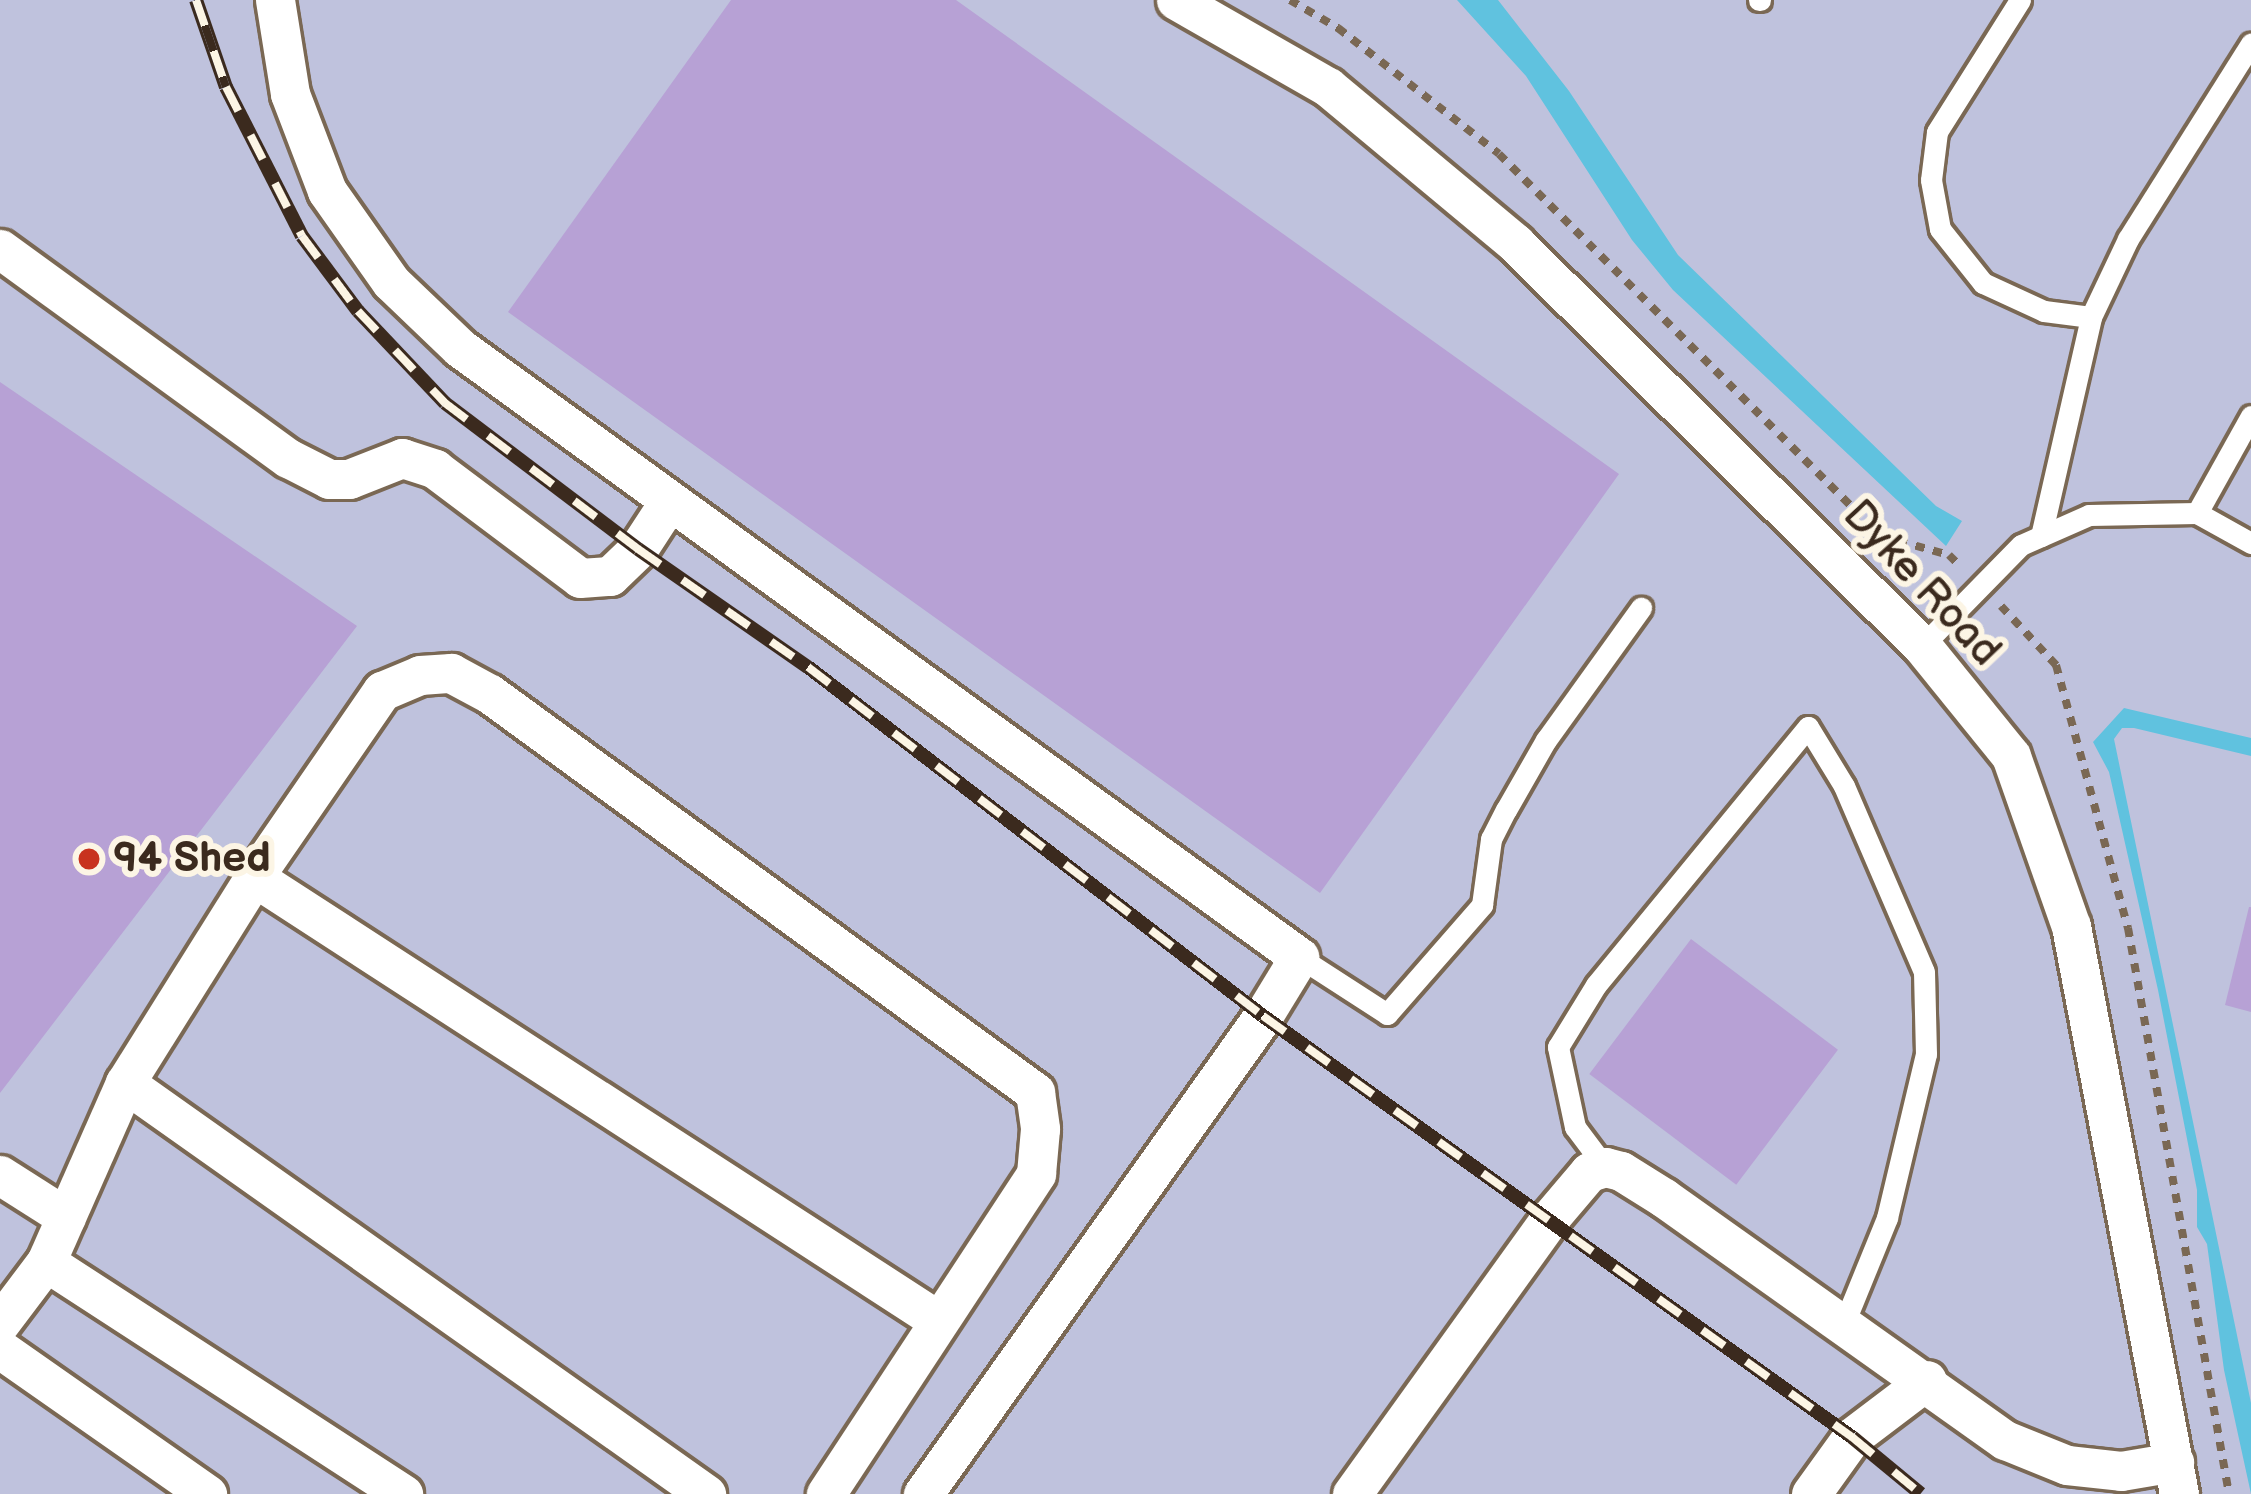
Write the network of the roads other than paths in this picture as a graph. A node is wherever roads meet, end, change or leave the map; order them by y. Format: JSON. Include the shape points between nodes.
{"nodes":[{"id":1,"x":275,"y":0,"type":"edge"},
{"id":2,"x":1176,"y":0,"type":"edge"},
{"id":3,"x":2020,"y":0,"type":"edge"},
{"id":4,"x":2251,"y":44,"type":"edge"},
{"id":5,"x":0,"y":249,"type":"edge"},
{"id":6,"x":2090,"y":316,"type":"junction"},
{"id":7,"x":2251,"y":416,"type":"edge"},
{"id":8,"x":668,"y":502,"type":"junction"},
{"id":9,"x":2197,"y":513,"type":"junction"},
{"id":10,"x":2041,"y":536,"type":"junction"},
{"id":11,"x":2251,"y":543,"type":"edge"},
{"id":12,"x":1642,"y":608,"type":"dead end"},
{"id":13,"x":1922,"y":646,"type":"junction"},
{"id":14,"x":254,"y":877,"type":"junction"},
{"id":15,"x":1299,"y":957,"type":"junction"},
{"id":16,"x":124,"y":1083,"type":"junction"},
{"id":17,"x":1605,"y":1167,"type":"junction"},
{"id":18,"x":0,"y":1175,"type":"edge"},
{"id":19,"x":66,"y":1217,"type":"junction"},
{"id":20,"x":46,"y":1262,"type":"junction"},
{"id":21,"x":939,"y":1321,"type":"junction"},
{"id":22,"x":0,"y":1323,"type":"edge"},
{"id":23,"x":1843,"y":1326,"type":"junction"},
{"id":24,"x":0,"y":1349,"type":"edge"},
{"id":25,"x":1927,"y":1380,"type":"junction"},
{"id":26,"x":2177,"y":1478,"type":"edge"},
{"id":27,"x":207,"y":1494,"type":"edge"},
{"id":28,"x":403,"y":1494,"type":"edge"},
{"id":29,"x":706,"y":1494,"type":"edge"},
{"id":30,"x":826,"y":1494,"type":"edge"},
{"id":31,"x":923,"y":1494,"type":"edge"},
{"id":32,"x":1352,"y":1494,"type":"edge"},
{"id":33,"x":1811,"y":1494,"type":"edge"}],
"edges":[{"from":1,"to":8,"type":"street","via":[[290,94],[327,191],[391,282],[460,348]]},
{"from":2,"to":13,"type":"street","name":"Dyke Road","via":[[1328,87],[1514,243]]},
{"from":3,"to":6,"type":"lane","via":[[1937,132],[1931,180],[1940,229],[1983,283],[2044,311]]},
{"from":4,"to":6,"type":"lane","via":[[2128,239]]},
{"from":5,"to":8,"type":"street","via":[[287,458],[329,479],[402,458],[435,469],[580,578],[610,576]]},
{"from":6,"to":10,"type":"lane"},
{"from":7,"to":9,"type":"lane"},
{"from":8,"to":15,"type":"street"},
{"from":9,"to":10,"type":"lane","via":[[2089,515]]},
{"from":9,"to":11,"type":"lane"},
{"from":10,"to":13,"type":"lane","via":[[1978,583]]},
{"from":12,"to":15,"type":"lane","via":[[1506,810],[1491,839],[1482,905],[1387,1014]]},
{"from":13,"to":26,"type":"street","name":"Dyke Road","via":[[2011,756],[2071,926]]},
{"from":14,"to":16,"type":"street"},
{"from":14,"to":21,"type":"street"},
{"from":14,"to":21,"type":"street","via":[[382,691],[451,673],[490,694],[1035,1092],[1036,1174]]},
{"from":15,"to":31,"type":"street"},
{"from":16,"to":19,"type":"street"},
{"from":16,"to":29,"type":"street"},
{"from":17,"to":23,"type":"street","via":[[1664,1198]]},
{"from":17,"to":23,"type":"lane","via":[[1575,1127],[1558,1047],[1596,985],[1808,728],[1844,786],[1924,972],[1926,1054],[1887,1218]]},
{"from":17,"to":32,"type":"street","via":[[1589,1172],[1550,1218]]},
{"from":18,"to":19,"type":"street"},
{"from":19,"to":20,"type":"street"},
{"from":20,"to":22,"type":"street"},
{"from":20,"to":28,"type":"street"},
{"from":21,"to":30,"type":"street"},
{"from":23,"to":25,"type":"street"},
{"from":24,"to":27,"type":"street"},
{"from":25,"to":26,"type":"street","via":[[2006,1440],[2067,1465]]},
{"from":25,"to":33,"type":"street","via":[[1852,1437]]}]}
